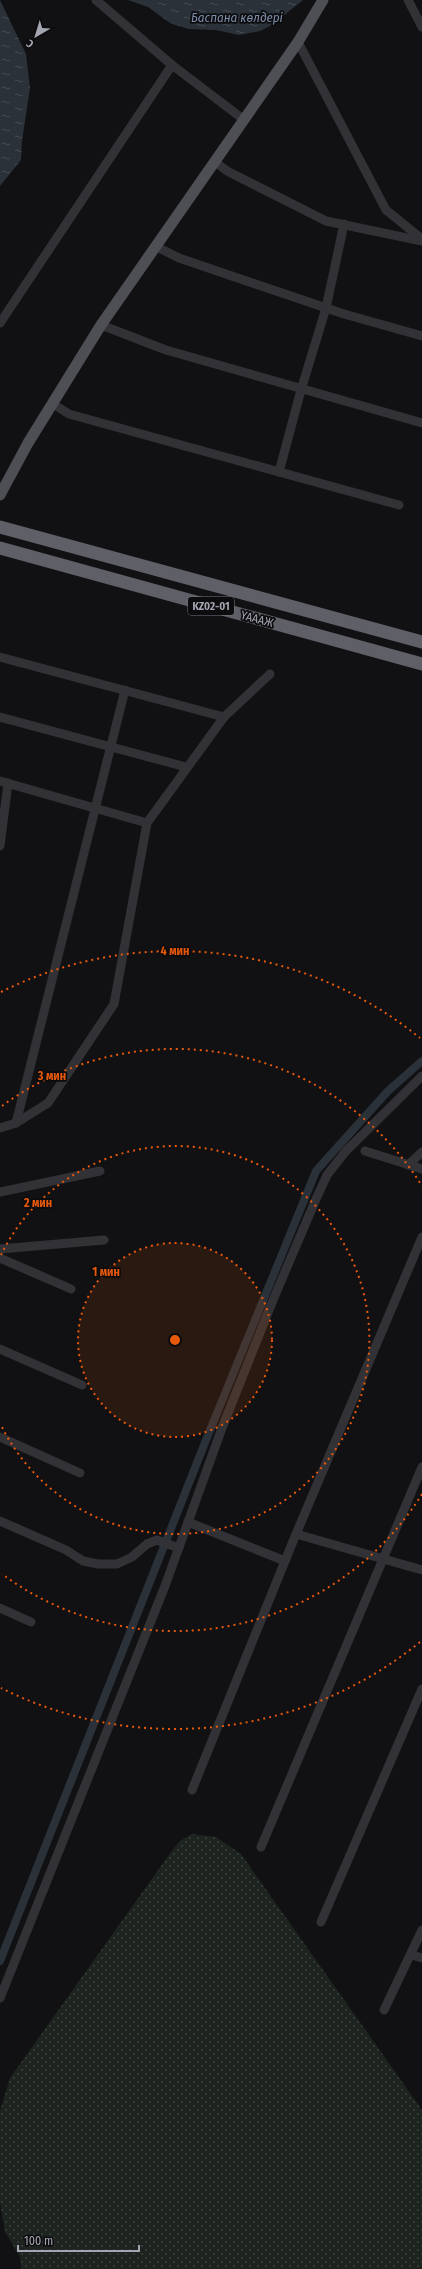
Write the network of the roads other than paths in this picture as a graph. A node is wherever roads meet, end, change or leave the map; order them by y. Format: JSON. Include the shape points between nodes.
{"nodes":[{"id":1,"x":96,"y":0,"type":"edge"},
{"id":2,"x":323,"y":0,"type":"edge"},
{"id":3,"x":408,"y":0,"type":"edge"},
{"id":4,"x":422,"y":26,"type":"edge"},
{"id":5,"x":298,"y":42,"type":"junction"},
{"id":6,"x":172,"y":64,"type":"junction"},
{"id":7,"x":243,"y":119,"type":"junction"},
{"id":8,"x":214,"y":161,"type":"junction"},
{"id":9,"x":344,"y":224,"type":"junction"},
{"id":10,"x":422,"y":240,"type":"edge"},
{"id":11,"x":155,"y":246,"type":"junction"},
{"id":12,"x":326,"y":308,"type":"junction"},
{"id":13,"x":0,"y":323,"type":"edge"},
{"id":14,"x":101,"y":325,"type":"junction"},
{"id":15,"x":422,"y":336,"type":"edge"},
{"id":16,"x":300,"y":390,"type":"junction"},
{"id":17,"x":53,"y":404,"type":"junction"},
{"id":18,"x":422,"y":423,"type":"edge"},
{"id":19,"x":279,"y":472,"type":"junction"},
{"id":20,"x":0,"y":495,"type":"edge"},
{"id":21,"x":399,"y":505,"type":"dead end"},
{"id":22,"x":0,"y":527,"type":"edge"},
{"id":23,"x":0,"y":548,"type":"edge"},
{"id":24,"x":422,"y":642,"type":"edge"},
{"id":25,"x":0,"y":656,"type":"edge"},
{"id":26,"x":422,"y":664,"type":"edge"},
{"id":27,"x":270,"y":674,"type":"dead end"},
{"id":28,"x":125,"y":690,"type":"junction"},
{"id":29,"x":0,"y":717,"type":"edge"},
{"id":30,"x":224,"y":717,"type":"junction"},
{"id":31,"x":111,"y":746,"type":"junction"},
{"id":32,"x":186,"y":767,"type":"junction"},
{"id":33,"x":4,"y":782,"type":"edge"},
{"id":34,"x":97,"y":808,"type":"junction"},
{"id":35,"x":147,"y":823,"type":"junction"},
{"id":36,"x":0,"y":846,"type":"edge"},
{"id":37,"x":422,"y":1076,"type":"edge"},
{"id":38,"x":16,"y":1123,"type":"junction"},
{"id":39,"x":0,"y":1128,"type":"edge"},
{"id":40,"x":365,"y":1151,"type":"dead end"},
{"id":41,"x":422,"y":1152,"type":"edge"},
{"id":42,"x":408,"y":1165,"type":"junction"},
{"id":43,"x":422,"y":1169,"type":"edge"},
{"id":44,"x":100,"y":1171,"type":"dead end"},
{"id":45,"x":0,"y":1192,"type":"edge"},
{"id":46,"x":422,"y":1237,"type":"edge"},
{"id":47,"x":104,"y":1240,"type":"dead end"},
{"id":48,"x":0,"y":1249,"type":"edge"},
{"id":49,"x":0,"y":1258,"type":"edge"},
{"id":50,"x":71,"y":1289,"type":"dead end"},
{"id":51,"x":0,"y":1349,"type":"edge"},
{"id":52,"x":82,"y":1385,"type":"dead end"},
{"id":53,"x":0,"y":1437,"type":"edge"},
{"id":54,"x":422,"y":1466,"type":"edge"},
{"id":55,"x":80,"y":1473,"type":"dead end"},
{"id":56,"x":0,"y":1521,"type":"edge"},
{"id":57,"x":188,"y":1522,"type":"junction"},
{"id":58,"x":296,"y":1534,"type":"junction"},
{"id":59,"x":175,"y":1546,"type":"junction"},
{"id":60,"x":383,"y":1559,"type":"junction"},
{"id":61,"x":285,"y":1561,"type":"junction"},
{"id":62,"x":422,"y":1570,"type":"edge"},
{"id":63,"x":0,"y":1608,"type":"edge"},
{"id":64,"x":31,"y":1622,"type":"dead end"},
{"id":65,"x":422,"y":1689,"type":"edge"},
{"id":66,"x":192,"y":1790,"type":"dead end"},
{"id":67,"x":261,"y":1847,"type":"dead end"},
{"id":68,"x":322,"y":1922,"type":"dead end"},
{"id":69,"x":422,"y":1930,"type":"edge"},
{"id":70,"x":412,"y":1955,"type":"junction"},
{"id":71,"x":422,"y":1958,"type":"edge"},
{"id":72,"x":0,"y":1998,"type":"edge"},
{"id":73,"x":384,"y":2010,"type":"dead end"}],
"edges":[{"from":1,"to":6,"type":"street"},
{"from":2,"to":5,"type":"main road"},
{"from":3,"to":4,"type":"street"},
{"from":5,"to":7,"type":"main road"},
{"from":5,"to":10,"type":"street","via":[[386,210]]},
{"from":6,"to":7,"type":"street"},
{"from":6,"to":13,"type":"street"},
{"from":7,"to":8,"type":"main road"},
{"from":8,"to":9,"type":"street","via":[[227,171],[326,221]]},
{"from":8,"to":11,"type":"main road"},
{"from":9,"to":10,"type":"street"},
{"from":9,"to":12,"type":"street"},
{"from":11,"to":12,"type":"street","via":[[179,258]]},
{"from":11,"to":14,"type":"main road"},
{"from":12,"to":15,"type":"street"},
{"from":12,"to":16,"type":"street"},
{"from":14,"to":16,"type":"street","via":[[166,350]]},
{"from":14,"to":17,"type":"main road"},
{"from":16,"to":18,"type":"street"},
{"from":16,"to":19,"type":"street"},
{"from":17,"to":19,"type":"street","via":[[70,414]]},
{"from":17,"to":20,"type":"main road"},
{"from":19,"to":21,"type":"street"},
{"from":22,"to":24,"type":"highway","name":"ҮАААЖ","number":"KZ02-01"},
{"from":23,"to":26,"type":"highway","name":"ҮАААЖ","number":"KZ02-01"},
{"from":25,"to":28,"type":"street"},
{"from":27,"to":30,"type":"street"},
{"from":28,"to":30,"type":"street"},
{"from":28,"to":31,"type":"street"},
{"from":29,"to":31,"type":"street"},
{"from":30,"to":32,"type":"street"},
{"from":31,"to":32,"type":"street"},
{"from":31,"to":34,"type":"street"},
{"from":32,"to":35,"type":"street"},
{"from":33,"to":34,"type":"street"},
{"from":33,"to":36,"type":"street"},
{"from":34,"to":35,"type":"street"},
{"from":34,"to":38,"type":"street"},
{"from":35,"to":38,"type":"street","via":[[114,1004],[48,1103]]},
{"from":37,"to":57,"type":"street","via":[[377,1118],[328,1175],[273,1300]]},
{"from":38,"to":39,"type":"street"},
{"from":40,"to":42,"type":"street"},
{"from":41,"to":42,"type":"street"},
{"from":42,"to":43,"type":"street"},
{"from":44,"to":45,"type":"street"},
{"from":46,"to":58,"type":"street"},
{"from":47,"to":48,"type":"street"},
{"from":49,"to":50,"type":"street"},
{"from":51,"to":52,"type":"street"},
{"from":53,"to":55,"type":"street"},
{"from":54,"to":60,"type":"street"},
{"from":56,"to":59,"type":"street","via":[[66,1550],[83,1561],[98,1564],[117,1564],[157,1540]]},
{"from":57,"to":59,"type":"street"},
{"from":57,"to":61,"type":"street"},
{"from":58,"to":60,"type":"street"},
{"from":58,"to":61,"type":"street"},
{"from":59,"to":72,"type":"street","via":[[66,1838]]},
{"from":60,"to":62,"type":"street"},
{"from":60,"to":67,"type":"street"},
{"from":61,"to":66,"type":"street"},
{"from":63,"to":64,"type":"street"},
{"from":65,"to":68,"type":"street"},
{"from":69,"to":70,"type":"street"},
{"from":70,"to":71,"type":"street"},
{"from":70,"to":73,"type":"street"}]}
